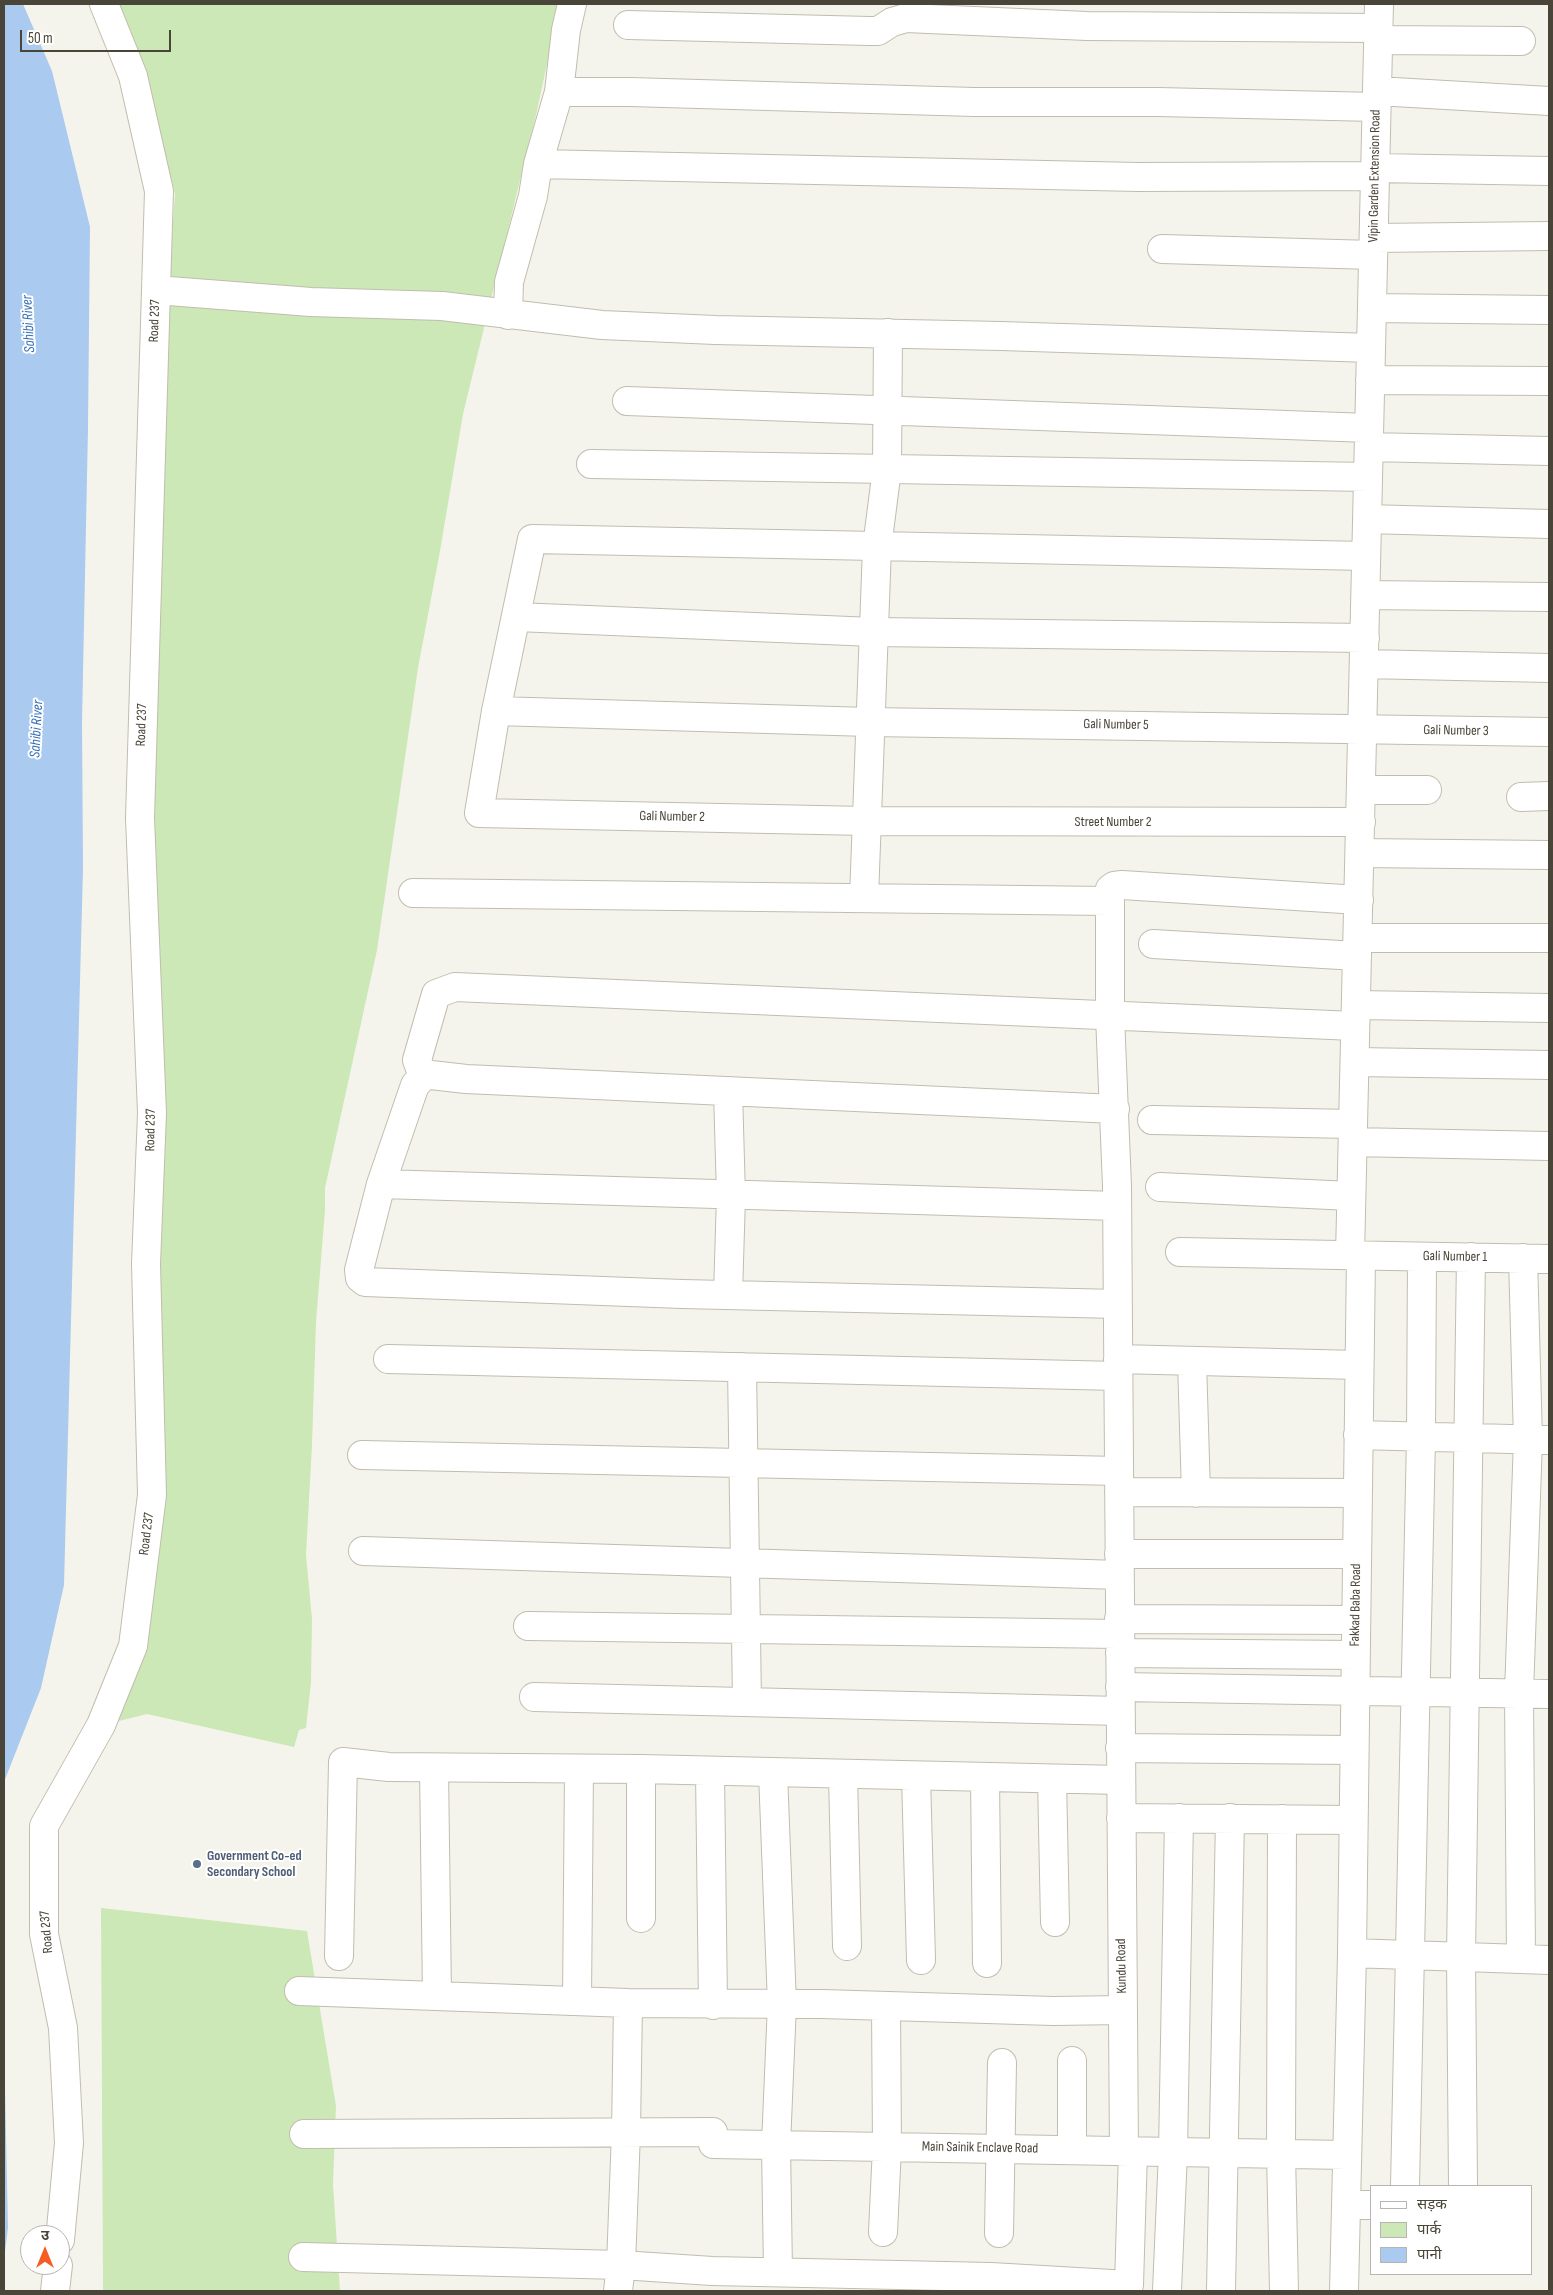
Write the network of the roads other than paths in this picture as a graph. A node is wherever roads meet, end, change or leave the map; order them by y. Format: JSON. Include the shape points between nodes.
{"nodes":[{"id":1,"x":104,"y":4,"type":"edge"},
{"id":2,"x":572,"y":4,"type":"edge"},
{"id":3,"x":892,"y":13,"type":"edge"},
{"id":4,"x":1378,"y":24,"type":"edge"},
{"id":5,"x":628,"y":25,"type":"dead end"},
{"id":6,"x":1521,"y":41,"type":"dead end"},
{"id":7,"x":559,"y":92,"type":"junction"},
{"id":8,"x":1377,"y":99,"type":"junction"},
{"id":9,"x":1549,"y":101,"type":"edge"},
{"id":10,"x":538,"y":164,"type":"junction"},
{"id":11,"x":1549,"y":171,"type":"edge"},
{"id":12,"x":1375,"y":172,"type":"junction"},
{"id":13,"x":1549,"y":236,"type":"edge"},
{"id":14,"x":1373,"y":246,"type":"junction"},
{"id":15,"x":1162,"y":249,"type":"dead end"},
{"id":16,"x":156,"y":290,"type":"junction"},
{"id":17,"x":1372,"y":308,"type":"junction"},
{"id":18,"x":1549,"y":310,"type":"edge"},
{"id":19,"x":508,"y":315,"type":"junction"},
{"id":20,"x":888,"y":333,"type":"junction"},
{"id":21,"x":1371,"y":348,"type":"junction"},
{"id":22,"x":1370,"y":380,"type":"junction"},
{"id":23,"x":1549,"y":381,"type":"edge"},
{"id":24,"x":628,"y":401,"type":"dead end"},
{"id":25,"x":888,"y":410,"type":"junction"},
{"id":26,"x":1369,"y":437,"type":"junction"},
{"id":27,"x":1549,"y":451,"type":"edge"},
{"id":28,"x":591,"y":464,"type":"dead end"},
{"id":29,"x":887,"y":469,"type":"junction"},
{"id":30,"x":1368,"y":477,"type":"junction"},
{"id":31,"x":1367,"y":519,"type":"junction"},
{"id":32,"x":1549,"y":524,"type":"edge"},
{"id":33,"x":877,"y":546,"type":"junction"},
{"id":34,"x":1366,"y":556,"type":"junction"},
{"id":35,"x":1366,"y":594,"type":"junction"},
{"id":36,"x":1549,"y":597,"type":"edge"},
{"id":37,"x":517,"y":617,"type":"junction"},
{"id":38,"x":873,"y":632,"type":"junction"},
{"id":39,"x":1364,"y":651,"type":"junction"},
{"id":40,"x":1549,"y":668,"type":"edge"},
{"id":41,"x":496,"y":711,"type":"junction"},
{"id":42,"x":869,"y":722,"type":"junction"},
{"id":43,"x":1363,"y":729,"type":"junction"},
{"id":44,"x":1549,"y":732,"type":"edge"},
{"id":45,"x":1361,"y":790,"type":"junction"},
{"id":46,"x":1427,"y":790,"type":"dead end"},
{"id":47,"x":1549,"y":796,"type":"edge"},
{"id":48,"x":1521,"y":797,"type":"dead end"},
{"id":49,"x":866,"y":821,"type":"junction"},
{"id":50,"x":1360,"y":822,"type":"junction"},
{"id":51,"x":1360,"y":853,"type":"junction"},
{"id":52,"x":1549,"y":855,"type":"edge"},
{"id":53,"x":413,"y":893,"type":"dead end"},
{"id":54,"x":864,"y":898,"type":"junction"},
{"id":55,"x":1359,"y":900,"type":"junction"},
{"id":56,"x":1110,"y":901,"type":"junction"},
{"id":57,"x":1549,"y":938,"type":"edge"},
{"id":58,"x":1153,"y":944,"type":"dead end"},
{"id":59,"x":1358,"y":947,"type":"junction"},
{"id":60,"x":1549,"y":1008,"type":"edge"},
{"id":61,"x":1355,"y":1015,"type":"junction"},
{"id":62,"x":1110,"y":1016,"type":"junction"},
{"id":63,"x":1355,"y":1062,"type":"junction"},
{"id":64,"x":1549,"y":1065,"type":"edge"},
{"id":65,"x":422,"y":1076,"type":"junction"},
{"id":66,"x":728,"y":1091,"type":"junction"},
{"id":67,"x":1115,"y":1109,"type":"junction"},
{"id":68,"x":1152,"y":1120,"type":"dead end"},
{"id":69,"x":1353,"y":1133,"type":"junction"},
{"id":70,"x":1549,"y":1146,"type":"edge"},
{"id":71,"x":381,"y":1184,"type":"junction"},
{"id":72,"x":1160,"y":1187,"type":"dead end"},
{"id":73,"x":731,"y":1196,"type":"junction"},
{"id":74,"x":1351,"y":1196,"type":"junction"},
{"id":75,"x":1117,"y":1206,"type":"junction"},
{"id":76,"x":1180,"y":1252,"type":"dead end"},
{"id":77,"x":1356,"y":1256,"type":"junction"},
{"id":78,"x":1422,"y":1257,"type":"junction"},
{"id":79,"x":1471,"y":1258,"type":"junction"},
{"id":80,"x":1536,"y":1258,"type":"edge"},
{"id":81,"x":728,"y":1295,"type":"junction"},
{"id":82,"x":1118,"y":1304,"type":"junction"},
{"id":83,"x":388,"y":1359,"type":"dead end"},
{"id":84,"x":1192,"y":1361,"type":"junction"},
{"id":85,"x":1358,"y":1365,"type":"junction"},
{"id":86,"x":742,"y":1367,"type":"junction"},
{"id":87,"x":1118,"y":1367,"type":"junction"},
{"id":88,"x":1358,"y":1435,"type":"junction"},
{"id":89,"x":1421,"y":1437,"type":"junction"},
{"id":90,"x":1468,"y":1439,"type":"junction"},
{"id":91,"x":1539,"y":1440,"type":"edge"},
{"id":92,"x":362,"y":1454,"type":"dead end"},
{"id":93,"x":742,"y":1462,"type":"junction"},
{"id":94,"x":1119,"y":1482,"type":"junction"},
{"id":95,"x":1196,"y":1493,"type":"junction"},
{"id":96,"x":1357,"y":1494,"type":"junction"},
{"id":97,"x":363,"y":1551,"type":"dead end"},
{"id":98,"x":1356,"y":1554,"type":"junction"},
{"id":99,"x":744,"y":1563,"type":"junction"},
{"id":100,"x":1119,"y":1564,"type":"junction"},
{"id":101,"x":1356,"y":1620,"type":"junction"},
{"id":102,"x":528,"y":1626,"type":"dead end"},
{"id":103,"x":746,"y":1629,"type":"junction"},
{"id":104,"x":1120,"y":1635,"type":"junction"},
{"id":105,"x":1355,"y":1655,"type":"junction"},
{"id":106,"x":1355,"y":1691,"type":"junction"},
{"id":107,"x":1414,"y":1692,"type":"junction"},
{"id":108,"x":1464,"y":1692,"type":"junction"},
{"id":109,"x":1519,"y":1693,"type":"junction"},
{"id":110,"x":1549,"y":1694,"type":"edge"},
{"id":111,"x":534,"y":1697,"type":"dead end"},
{"id":112,"x":1120,"y":1699,"type":"junction"},
{"id":113,"x":746,"y":1702,"type":"junction"},
{"id":114,"x":1120,"y":1748,"type":"junction"},
{"id":115,"x":1354,"y":1750,"type":"junction"},
{"id":116,"x":434,"y":1768,"type":"junction"},
{"id":117,"x":641,"y":1769,"type":"junction"},
{"id":118,"x":579,"y":1770,"type":"junction"},
{"id":119,"x":710,"y":1772,"type":"junction"},
{"id":120,"x":773,"y":1773,"type":"junction"},
{"id":121,"x":843,"y":1775,"type":"junction"},
{"id":122,"x":916,"y":1776,"type":"junction"},
{"id":123,"x":985,"y":1777,"type":"junction"},
{"id":124,"x":1052,"y":1779,"type":"junction"},
{"id":125,"x":1120,"y":1780,"type":"junction"},
{"id":126,"x":1121,"y":1818,"type":"junction"},
{"id":127,"x":1179,"y":1818,"type":"junction"},
{"id":128,"x":1230,"y":1818,"type":"junction"},
{"id":129,"x":1282,"y":1819,"type":"junction"},
{"id":130,"x":1353,"y":1820,"type":"junction"},
{"id":131,"x":641,"y":1918,"type":"dead end"},
{"id":132,"x":1055,"y":1922,"type":"dead end"},
{"id":133,"x":847,"y":1946,"type":"dead end"},
{"id":134,"x":1352,"y":1953,"type":"junction"},
{"id":135,"x":1411,"y":1955,"type":"junction"},
{"id":136,"x":339,"y":1956,"type":"dead end"},
{"id":137,"x":1461,"y":1957,"type":"junction"},
{"id":138,"x":1521,"y":1959,"type":"junction"},
{"id":139,"x":921,"y":1960,"type":"dead end"},
{"id":140,"x":1549,"y":1960,"type":"edge"},
{"id":141,"x":987,"y":1963,"type":"dead end"},
{"id":142,"x":299,"y":1991,"type":"dead end"},
{"id":143,"x":437,"y":1996,"type":"junction"},
{"id":144,"x":577,"y":2001,"type":"junction"},
{"id":145,"x":628,"y":2003,"type":"junction"},
{"id":146,"x":782,"y":2004,"type":"junction"},
{"id":147,"x":713,"y":2005,"type":"junction"},
{"id":148,"x":886,"y":2006,"type":"junction"},
{"id":149,"x":1123,"y":2010,"type":"junction"},
{"id":150,"x":1072,"y":2061,"type":"dead end"},
{"id":151,"x":1002,"y":2063,"type":"dead end"},
{"id":152,"x":626,"y":2132,"type":"junction"},
{"id":153,"x":304,"y":2134,"type":"dead end"},
{"id":154,"x":776,"y":2145,"type":"junction"},
{"id":155,"x":887,"y":2147,"type":"junction"},
{"id":156,"x":1001,"y":2148,"type":"junction"},
{"id":157,"x":1072,"y":2150,"type":"junction"},
{"id":158,"x":1128,"y":2151,"type":"junction"},
{"id":159,"x":1173,"y":2152,"type":"junction"},
{"id":160,"x":1223,"y":2153,"type":"junction"},
{"id":161,"x":1281,"y":2154,"type":"junction"},
{"id":162,"x":1347,"y":2155,"type":"junction"},
{"id":163,"x":1405,"y":2185,"type":"edge"},
{"id":164,"x":1463,"y":2185,"type":"edge"},
{"id":165,"x":1359,"y":2205,"type":"edge"},
{"id":166,"x":62,"y":2225,"type":"edge"},
{"id":167,"x":883,"y":2232,"type":"dead end"},
{"id":168,"x":999,"y":2233,"type":"dead end"},
{"id":169,"x":303,"y":2257,"type":"dead end"},
{"id":170,"x":57,"y":2275,"type":"edge"},
{"id":171,"x":619,"y":2278,"type":"edge"},
{"id":172,"x":765,"y":2278,"type":"edge"},
{"id":173,"x":1042,"y":2286,"type":"edge"},
{"id":174,"x":55,"y":2291,"type":"edge"},
{"id":175,"x":1167,"y":2291,"type":"edge"},
{"id":176,"x":1221,"y":2291,"type":"edge"},
{"id":177,"x":1284,"y":2291,"type":"edge"},
{"id":178,"x":1344,"y":2291,"type":"edge"}],
"edges":[{"from":1,"to":16,"type":"street","name":"Road 237","via":[[133,76],[159,191]]},
{"from":2,"to":7,"type":"street"},
{"from":3,"to":4,"type":"street","via":[[906,18],[1087,26]]},
{"from":3,"to":5,"type":"street","via":[[878,31]]},
{"from":4,"to":6,"type":"street"},
{"from":4,"to":8,"type":"street","name":"Vipin Garden Extension Road"},
{"from":7,"to":8,"type":"street","via":[[974,102]]},
{"from":7,"to":10,"type":"street"},
{"from":8,"to":9,"type":"street"},
{"from":8,"to":12,"type":"street","name":"Vipin Garden Extension Road"},
{"from":10,"to":12,"type":"street","via":[[1119,177]]},
{"from":10,"to":19,"type":"street","via":[[533,196],[509,282]]},
{"from":11,"to":12,"type":"street"},
{"from":12,"to":14,"type":"street","name":"Vipin Garden Extension Road"},
{"from":13,"to":14,"type":"street"},
{"from":14,"to":15,"type":"street"},
{"from":14,"to":17,"type":"street","name":"Vipin Garden Extension Road"},
{"from":16,"to":19,"type":"street","via":[[311,302],[442,306]]},
{"from":16,"to":166,"type":"street","name":"Road 237","via":[[140,818],[152,1113],[146,1264],[152,1495],[133,1646],[102,1725],[44,1826],[44,1934],[63,2028],[70,2143]]},
{"from":17,"to":18,"type":"street"},
{"from":17,"to":21,"type":"street","name":"Vipin Garden Extension Road"},
{"from":19,"to":20,"type":"street","via":[[612,326]]},
{"from":20,"to":21,"type":"street"},
{"from":20,"to":25,"type":"street"},
{"from":21,"to":22,"type":"street","name":"Vipin Garden Extension Road"},
{"from":22,"to":23,"type":"street"},
{"from":22,"to":26,"type":"street","name":"Vipin Garden Extension Road"},
{"from":24,"to":25,"type":"street"},
{"from":25,"to":26,"type":"street"},
{"from":25,"to":29,"type":"street"},
{"from":26,"to":27,"type":"street"},
{"from":26,"to":30,"type":"street","name":"Vipin Garden Extension Road"},
{"from":28,"to":29,"type":"street"},
{"from":29,"to":30,"type":"street"},
{"from":29,"to":33,"type":"street"},
{"from":30,"to":31,"type":"street","name":"Vipin Garden Extension Road"},
{"from":31,"to":32,"type":"street"},
{"from":31,"to":34,"type":"street","name":"Vipin Garden Extension Road"},
{"from":33,"to":34,"type":"street"},
{"from":33,"to":37,"type":"street","via":[[532,539]]},
{"from":33,"to":38,"type":"street"},
{"from":34,"to":35,"type":"street","name":"Vipin Garden Extension Road"},
{"from":35,"to":36,"type":"street"},
{"from":35,"to":39,"type":"street","name":"Vipin Garden Extension Road"},
{"from":37,"to":38,"type":"street"},
{"from":37,"to":41,"type":"street"},
{"from":38,"to":39,"type":"street"},
{"from":38,"to":42,"type":"street"},
{"from":39,"to":40,"type":"street"},
{"from":39,"to":43,"type":"street","name":"Vipin Garden Extension Road"},
{"from":41,"to":42,"type":"street","name":"Gali Number 5"},
{"from":41,"to":49,"type":"street","name":"Gali Number 2","via":[[478,813]]},
{"from":42,"to":43,"type":"street","name":"Gali Number 5"},
{"from":42,"to":49,"type":"street"},
{"from":43,"to":44,"type":"street","name":"Gali Number 3"},
{"from":43,"to":45,"type":"street","name":"Vipin Garden Extension Road"},
{"from":45,"to":46,"type":"street"},
{"from":45,"to":50,"type":"street","name":"Fakkad Baba Road"},
{"from":47,"to":48,"type":"street"},
{"from":49,"to":50,"type":"street","name":"Street Number 2"},
{"from":49,"to":54,"type":"street"},
{"from":50,"to":51,"type":"street","name":"Fakkad Baba Road"},
{"from":51,"to":52,"type":"street"},
{"from":51,"to":55,"type":"street","name":"Fakkad Baba Road"},
{"from":53,"to":54,"type":"street"},
{"from":54,"to":56,"type":"street"},
{"from":55,"to":56,"type":"street","via":[[1122,884],[1110,889]]},
{"from":55,"to":59,"type":"street","name":"Fakkad Baba Road"},
{"from":56,"to":62,"type":"street","name":"Kundu Road"},
{"from":57,"to":59,"type":"street"},
{"from":58,"to":59,"type":"street"},
{"from":59,"to":61,"type":"street","name":"Fakkad Baba Road"},
{"from":60,"to":61,"type":"street"},
{"from":61,"to":62,"type":"street"},
{"from":61,"to":63,"type":"street","name":"Fakkad Baba Road"},
{"from":62,"to":65,"type":"street","via":[[455,987],[436,994],[417,1060]]},
{"from":62,"to":67,"type":"street","name":"Kundu Road"},
{"from":63,"to":64,"type":"street"},
{"from":63,"to":69,"type":"street","name":"Fakkad Baba Road"},
{"from":65,"to":66,"type":"street"},
{"from":65,"to":71,"type":"street","via":[[415,1085]]},
{"from":66,"to":67,"type":"street"},
{"from":66,"to":73,"type":"street"},
{"from":67,"to":75,"type":"street","name":"Kundu Road"},
{"from":68,"to":69,"type":"street"},
{"from":69,"to":70,"type":"street"},
{"from":69,"to":74,"type":"street","name":"Fakkad Baba Road"},
{"from":71,"to":73,"type":"street"},
{"from":71,"to":81,"type":"street","via":[[359,1270],[360,1278],[365,1282]]},
{"from":72,"to":74,"type":"street"},
{"from":73,"to":75,"type":"street"},
{"from":73,"to":81,"type":"street"},
{"from":74,"to":77,"type":"street","name":"Fakkad Baba Road"},
{"from":75,"to":82,"type":"street","name":"Kundu Road"},
{"from":76,"to":77,"type":"street","name":"Gali Number 1"},
{"from":77,"to":78,"type":"street","name":"Gali Number 1"},
{"from":77,"to":85,"type":"street","name":"Fakkad Baba Road"},
{"from":78,"to":79,"type":"street","name":"Gali Number 1"},
{"from":78,"to":89,"type":"street"},
{"from":79,"to":80,"type":"street","name":"Gali Number 1"},
{"from":79,"to":90,"type":"street"},
{"from":80,"to":91,"type":"street"},
{"from":81,"to":82,"type":"street"},
{"from":82,"to":87,"type":"street","name":"Kundu Road"},
{"from":83,"to":86,"type":"street"},
{"from":84,"to":85,"type":"street"},
{"from":84,"to":87,"type":"street"},
{"from":84,"to":95,"type":"street"},
{"from":85,"to":88,"type":"street","name":"Fakkad Baba Road"},
{"from":86,"to":87,"type":"street"},
{"from":86,"to":93,"type":"street"},
{"from":87,"to":94,"type":"street","name":"Kundu Road"},
{"from":88,"to":89,"type":"street"},
{"from":88,"to":96,"type":"street","name":"Fakkad Baba Road"},
{"from":89,"to":90,"type":"street"},
{"from":89,"to":107,"type":"street"},
{"from":90,"to":91,"type":"street"},
{"from":90,"to":108,"type":"street"},
{"from":91,"to":109,"type":"street"},
{"from":92,"to":93,"type":"street"},
{"from":93,"to":94,"type":"street"},
{"from":93,"to":99,"type":"street"},
{"from":94,"to":95,"type":"street"},
{"from":94,"to":100,"type":"street","name":"Kundu Road"},
{"from":95,"to":96,"type":"street"},
{"from":96,"to":98,"type":"street","name":"Fakkad Baba Road"},
{"from":97,"to":99,"type":"street"},
{"from":98,"to":100,"type":"street"},
{"from":98,"to":101,"type":"street","name":"Fakkad Baba Road"},
{"from":99,"to":100,"type":"street"},
{"from":99,"to":103,"type":"street"},
{"from":100,"to":104,"type":"street","name":"Kundu Road"},
{"from":101,"to":104,"type":"street"},
{"from":101,"to":105,"type":"street","name":"Fakkad Baba Road"},
{"from":102,"to":103,"type":"street"},
{"from":103,"to":104,"type":"street"},
{"from":103,"to":113,"type":"street"},
{"from":104,"to":105,"type":"street"},
{"from":104,"to":112,"type":"street","name":"Kundu Road"},
{"from":105,"to":106,"type":"street","name":"Fakkad Baba Road"},
{"from":106,"to":107,"type":"street"},
{"from":106,"to":112,"type":"street"},
{"from":106,"to":115,"type":"street","name":"Fakkad Baba Road"},
{"from":107,"to":108,"type":"street"},
{"from":107,"to":135,"type":"street"},
{"from":108,"to":109,"type":"street"},
{"from":108,"to":137,"type":"street"},
{"from":109,"to":110,"type":"street"},
{"from":109,"to":138,"type":"street"},
{"from":111,"to":113,"type":"street"},
{"from":112,"to":113,"type":"street"},
{"from":112,"to":114,"type":"street","name":"Kundu Road"},
{"from":114,"to":115,"type":"street"},
{"from":114,"to":125,"type":"street","name":"Kundu Road"},
{"from":115,"to":130,"type":"street","name":"Fakkad Baba Road"},
{"from":116,"to":118,"type":"street"},
{"from":116,"to":136,"type":"street","via":[[343,1762]]},
{"from":116,"to":143,"type":"street"},
{"from":117,"to":118,"type":"street"},
{"from":117,"to":119,"type":"street"},
{"from":117,"to":131,"type":"street"},
{"from":118,"to":144,"type":"street"},
{"from":119,"to":120,"type":"street"},
{"from":119,"to":147,"type":"street"},
{"from":120,"to":121,"type":"street"},
{"from":120,"to":146,"type":"street"},
{"from":121,"to":122,"type":"street"},
{"from":121,"to":133,"type":"street"},
{"from":122,"to":123,"type":"street"},
{"from":122,"to":139,"type":"street"},
{"from":123,"to":124,"type":"street"},
{"from":123,"to":141,"type":"street"},
{"from":124,"to":125,"type":"street"},
{"from":124,"to":132,"type":"street"},
{"from":125,"to":126,"type":"street","name":"Kundu Road"},
{"from":126,"to":127,"type":"street"},
{"from":126,"to":149,"type":"street","name":"Kundu Road"},
{"from":127,"to":128,"type":"street"},
{"from":127,"to":159,"type":"street"},
{"from":128,"to":129,"type":"street"},
{"from":128,"to":160,"type":"street"},
{"from":129,"to":130,"type":"street"},
{"from":129,"to":161,"type":"street"},
{"from":130,"to":134,"type":"street","name":"Fakkad Baba Road"},
{"from":134,"to":135,"type":"street"},
{"from":134,"to":162,"type":"street","name":"Fakkad Baba Road"},
{"from":135,"to":137,"type":"street"},
{"from":135,"to":163,"type":"street"},
{"from":137,"to":138,"type":"street"},
{"from":137,"to":164,"type":"street"},
{"from":138,"to":140,"type":"street"},
{"from":142,"to":143,"type":"street"},
{"from":143,"to":144,"type":"street"},
{"from":144,"to":145,"type":"street"},
{"from":145,"to":147,"type":"street"},
{"from":145,"to":152,"type":"street"},
{"from":146,"to":147,"type":"street"},
{"from":146,"to":148,"type":"street"},
{"from":146,"to":154,"type":"street"},
{"from":148,"to":149,"type":"street"},
{"from":148,"to":155,"type":"street"},
{"from":149,"to":158,"type":"street","name":"Kundu Road"},
{"from":150,"to":157,"type":"street"},
{"from":151,"to":156,"type":"street"},
{"from":152,"to":153,"type":"street"},
{"from":152,"to":154,"type":"street","name":"Main Sainik Enclave Road","via":[[713,2132],[713,2144]]},
{"from":152,"to":171,"type":"street"},
{"from":154,"to":155,"type":"street","name":"Main Sainik Enclave Road"},
{"from":154,"to":172,"type":"street"},
{"from":155,"to":156,"type":"street","name":"Main Sainik Enclave Road"},
{"from":155,"to":167,"type":"street"},
{"from":156,"to":157,"type":"street","name":"Main Sainik Enclave Road"},
{"from":156,"to":168,"type":"street"},
{"from":157,"to":158,"type":"street","name":"Main Sainik Enclave Road"},
{"from":158,"to":159,"type":"street","name":"Main Sainik Enclave Road"},
{"from":158,"to":173,"type":"street","name":"Kundu Road","via":[[1129,2285]]},
{"from":159,"to":160,"type":"street","name":"Main Sainik Enclave Road"},
{"from":159,"to":175,"type":"street"},
{"from":160,"to":161,"type":"street","name":"Main Sainik Enclave Road"},
{"from":160,"to":176,"type":"street"},
{"from":161,"to":162,"type":"street","name":"Main Sainik Enclave Road"},
{"from":161,"to":177,"type":"street"},
{"from":162,"to":165,"type":"street","name":"Fakkad Baba Road"},
{"from":165,"to":178,"type":"street","name":"Fakkad Baba Road"},
{"from":169,"to":171,"type":"street"},
{"from":170,"to":174,"type":"street"},
{"from":171,"to":172,"type":"street"},
{"from":172,"to":173,"type":"street","via":[[992,2277]]}]}
